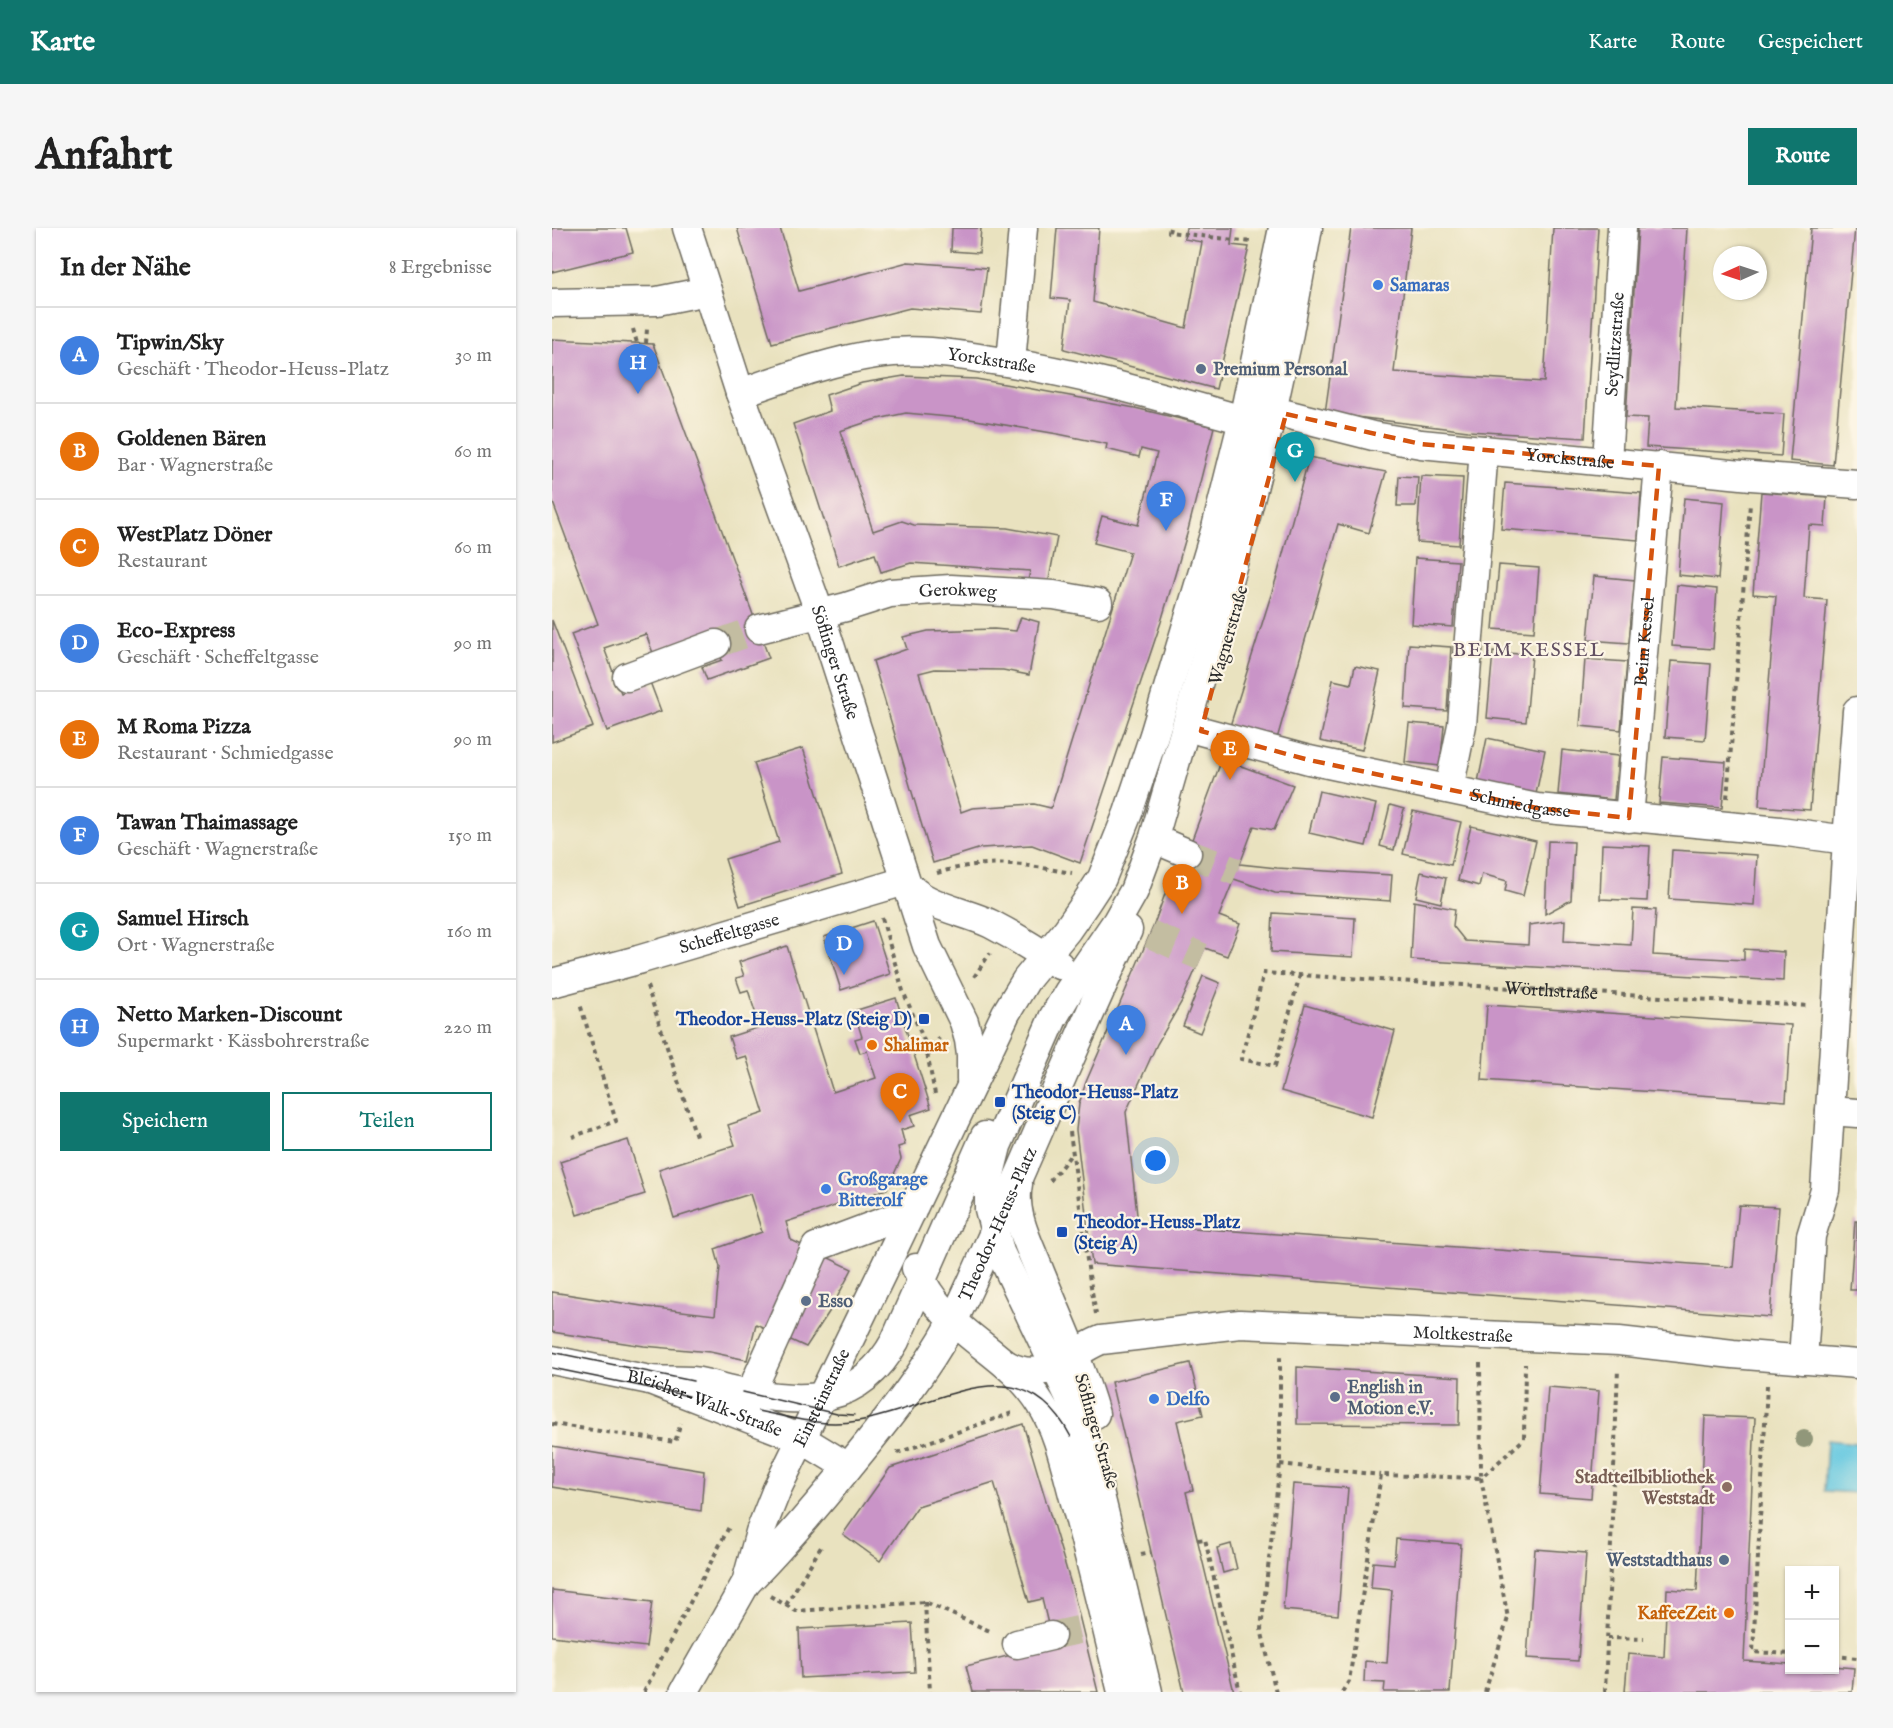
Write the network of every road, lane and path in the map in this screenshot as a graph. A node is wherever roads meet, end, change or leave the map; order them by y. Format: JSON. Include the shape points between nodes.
{"nodes":[{"id":1,"x":687,"y":228,"type":"edge"},
{"id":2,"x":1023,"y":228,"type":"edge"},
{"id":3,"x":1170,"y":228,"type":"edge"},
{"id":4,"x":1308,"y":228,"type":"edge"},
{"id":5,"x":1322,"y":228,"type":"edge"},
{"id":6,"x":1622,"y":228,"type":"edge"},
{"id":7,"x":1286,"y":234,"type":"edge"},
{"id":8,"x":707,"y":291,"type":"junction"},
{"id":9,"x":552,"y":303,"type":"edge"},
{"id":10,"x":647,"y":329,"type":"dead end"},
{"id":11,"x":646,"y":343,"type":"dead end"},
{"id":12,"x":1011,"y":362,"type":"junction"},
{"id":13,"x":740,"y":393,"type":"junction"},
{"id":14,"x":1286,"y":414,"type":"junction"},
{"id":15,"x":1243,"y":420,"type":"junction"},
{"id":16,"x":1484,"y":450,"type":"junction"},
{"id":17,"x":1607,"y":461,"type":"junction"},
{"id":18,"x":1659,"y":466,"type":"junction"},
{"id":19,"x":1752,"y":476,"type":"junction"},
{"id":20,"x":1857,"y":484,"type":"edge"},
{"id":21,"x":1098,"y":603,"type":"dead end"},
{"id":22,"x":820,"y":614,"type":"junction"},
{"id":23,"x":759,"y":629,"type":"tunnel mouth"},
{"id":24,"x":716,"y":644,"type":"tunnel mouth"},
{"id":25,"x":627,"y":677,"type":"dead end"},
{"id":26,"x":1857,"y":711,"type":"edge"},
{"id":27,"x":1202,"y":730,"type":"junction"},
{"id":28,"x":1449,"y":789,"type":"junction"},
{"id":29,"x":1629,"y":818,"type":"junction"},
{"id":30,"x":1726,"y":826,"type":"junction"},
{"id":31,"x":1847,"y":840,"type":"junction"},
{"id":32,"x":917,"y":878,"type":"junction"},
{"id":33,"x":1102,"y":878,"type":"junction"},
{"id":34,"x":874,"y":891,"type":"junction"},
{"id":35,"x":638,"y":960,"type":"junction"},
{"id":36,"x":1062,"y":969,"type":"junction"},
{"id":37,"x":1300,"y":975,"type":"junction"},
{"id":38,"x":562,"y":980,"type":"edge"},
{"id":39,"x":1837,"y":1007,"type":"junction"},
{"id":40,"x":1083,"y":1026,"type":"junction"},
{"id":41,"x":936,"y":1093,"type":"dead end"},
{"id":42,"x":968,"y":1097,"type":"junction"},
{"id":43,"x":1843,"y":1112,"type":"edge"},
{"id":44,"x":572,"y":1137,"type":"dead end"},
{"id":45,"x":697,"y":1139,"type":"dead end"},
{"id":46,"x":992,"y":1140,"type":"junction"},
{"id":47,"x":1073,"y":1151,"type":"dead end"},
{"id":48,"x":1019,"y":1176,"type":"junction"},
{"id":49,"x":974,"y":1197,"type":"junction"},
{"id":50,"x":910,"y":1215,"type":"junction"},
{"id":51,"x":989,"y":1242,"type":"junction"},
{"id":52,"x":926,"y":1289,"type":"junction"},
{"id":53,"x":952,"y":1322,"type":"junction"},
{"id":54,"x":1281,"y":1326,"type":"junction"},
{"id":55,"x":1480,"y":1335,"type":"junction"},
{"id":56,"x":1525,"y":1337,"type":"junction"},
{"id":57,"x":1101,"y":1340,"type":"junction"},
{"id":58,"x":1619,"y":1341,"type":"junction"},
{"id":59,"x":1768,"y":1357,"type":"junction"},
{"id":60,"x":552,"y":1360,"type":"edge"},
{"id":61,"x":1803,"y":1360,"type":"junction"},
{"id":62,"x":1057,"y":1364,"type":"junction"},
{"id":63,"x":1857,"y":1364,"type":"edge"},
{"id":64,"x":1007,"y":1365,"type":"junction"},
{"id":65,"x":650,"y":1380,"type":"junction"},
{"id":66,"x":689,"y":1396,"type":"junction"},
{"id":67,"x":746,"y":1405,"type":"junction"},
{"id":68,"x":1017,"y":1411,"type":"dead end"},
{"id":69,"x":1046,"y":1412,"type":"junction"},
{"id":70,"x":813,"y":1416,"type":"junction"},
{"id":71,"x":552,"y":1424,"type":"edge"},
{"id":72,"x":1071,"y":1437,"type":"junction"},
{"id":73,"x":890,"y":1455,"type":"dead end"},
{"id":74,"x":1280,"y":1464,"type":"junction"},
{"id":75,"x":848,"y":1467,"type":"junction"},
{"id":76,"x":1381,"y":1474,"type":"junction"},
{"id":77,"x":1481,"y":1478,"type":"junction"},
{"id":78,"x":826,"y":1539,"type":"dead end"},
{"id":79,"x":1198,"y":1540,"type":"dead end"},
{"id":80,"x":746,"y":1583,"type":"junction"},
{"id":81,"x":925,"y":1602,"type":"junction"},
{"id":82,"x":786,"y":1605,"type":"junction"},
{"id":83,"x":1051,"y":1636,"type":"tunnel mouth"},
{"id":84,"x":1607,"y":1638,"type":"junction"},
{"id":85,"x":1644,"y":1639,"type":"dead end"},
{"id":86,"x":1017,"y":1644,"type":"joint"},
{"id":87,"x":1785,"y":1654,"type":"edge"},
{"id":88,"x":1839,"y":1656,"type":"edge"},
{"id":89,"x":1857,"y":1658,"type":"edge"},
{"id":90,"x":684,"y":1692,"type":"edge"},
{"id":91,"x":930,"y":1692,"type":"edge"},
{"id":92,"x":1122,"y":1692,"type":"edge"},
{"id":93,"x":1135,"y":1692,"type":"edge"},
{"id":94,"x":1148,"y":1692,"type":"edge"},
{"id":95,"x":1161,"y":1692,"type":"edge"},
{"id":96,"x":1240,"y":1692,"type":"edge"},
{"id":97,"x":1276,"y":1692,"type":"edge"},
{"id":98,"x":1342,"y":1692,"type":"edge"},
{"id":99,"x":1485,"y":1692,"type":"edge"},
{"id":100,"x":1605,"y":1692,"type":"edge"}],
"edges":[{"from":1,"to":8,"type":"street","name":"Söflinger Straße"},
{"from":2,"to":12,"type":"street"},
{"from":3,"to":7,"type":"path","via":[[1169,232]]},
{"from":4,"to":36,"type":"street","via":[[1288,338],[1242,532],[1154,837],[1134,891],[1108,935]]},
{"from":5,"to":14,"type":"street","name":"Wagnerstraße"},
{"from":6,"to":17,"type":"street","name":"Seydlitzstraße"},
{"from":7,"to":15,"type":"street"},
{"from":7,"to":36,"type":"street","via":[[1276,335],[1236,509],[1152,805],[1122,886],[1098,928]]},
{"from":8,"to":9,"type":"street","via":[[657,302]]},
{"from":8,"to":13,"type":"street","name":"Söflinger Straße"},
{"from":10,"to":11,"type":"path"},
{"from":12,"to":13,"type":"street","name":"Yorckstraße","via":[[927,350],[876,353]]},
{"from":12,"to":15,"type":"street","name":"Yorckstraße","via":[[1124,387]]},
{"from":13,"to":22,"type":"street","name":"Söflinger Straße"},
{"from":14,"to":16,"type":"street","name":"Yorckstraße","via":[[1373,436]]},
{"from":14,"to":27,"type":"street","name":"Wagnerstraße"},
{"from":15,"to":33,"type":"street","via":[[1186,631],[1128,813]]},
{"from":16,"to":17,"type":"street","name":"Yorckstraße"},
{"from":16,"to":28,"type":"street","via":[[1462,725]]},
{"from":17,"to":18,"type":"street","name":"Yorckstraße"},
{"from":18,"to":19,"type":"street","name":"Yorckstraße"},
{"from":18,"to":29,"type":"street","name":"Beim Kessel"},
{"from":19,"to":20,"type":"street","name":"Yorckstraße"},
{"from":19,"to":30,"type":"path"},
{"from":21,"to":22,"type":"street","name":"Gerokweg","via":[[951,589],[890,593]]},
{"from":22,"to":23,"type":"street","name":"Gerokweg"},
{"from":22,"to":32,"type":"street","name":"Söflinger Straße"},
{"from":24,"to":25,"type":"street"},
{"from":26,"to":31,"type":"street"},
{"from":27,"to":28,"type":"street","name":"Schmiedgasse","via":[[1309,760]]},
{"from":27,"to":40,"type":"street","name":"Wagnerstraße","via":[[1176,848],[1140,930]]},
{"from":28,"to":29,"type":"street","name":"Schmiedgasse","via":[[1537,808]]},
{"from":29,"to":30,"type":"street","name":"Schmiedgasse"},
{"from":30,"to":31,"type":"street","name":"Schmiedgasse"},
{"from":31,"to":39,"type":"street"},
{"from":32,"to":33,"type":"path","via":[[971,865],[1013,864]]},
{"from":32,"to":34,"type":"street","name":"Scheffeltgasse"},
{"from":32,"to":36,"type":"street","via":[[911,890],[922,897],[989,923]]},
{"from":32,"to":42,"type":"street","name":"Söflinger Straße","via":[[930,955],[957,1006],[969,1040],[972,1071]]},
{"from":33,"to":36,"type":"street","via":[[1085,904]]},
{"from":34,"to":35,"type":"street","name":"Scheffeltgasse"},
{"from":34,"to":41,"type":"path","via":[[903,991],[925,1043]]},
{"from":35,"to":38,"type":"street","name":"Scheffeltgasse"},
{"from":35,"to":45,"type":"path"},
{"from":36,"to":40,"type":"street","via":[[1083,995]]},
{"from":36,"to":42,"type":"street","via":[[1026,980],[1006,1013]]},
{"from":36,"to":46,"type":"street","via":[[1048,1029]]},
{"from":37,"to":37,"type":"path","name":"Wörthstraße","via":[[1264,973],[1240,1059],[1275,1066]]},
{"from":37,"to":39,"type":"path","name":"Wörthstraße"},
{"from":38,"to":44,"type":"path","via":[[616,1121]]},
{"from":39,"to":43,"type":"street"},
{"from":40,"to":48,"type":"street","name":"Theodor-Heuss-Platz"},
{"from":42,"to":50,"type":"street"},
{"from":43,"to":61,"type":"street","via":[[1811,1236]]},
{"from":46,"to":49,"type":"street"},
{"from":46,"to":51,"type":"street"},
{"from":46,"to":52,"type":"street"},
{"from":47,"to":57,"type":"path"},
{"from":48,"to":51,"type":"street","name":"Theodor-Heuss-Platz"},
{"from":48,"to":62,"type":"street","name":"Söflinger Straße","via":[[1016,1198],[1020,1218]]},
{"from":49,"to":51,"type":"street","via":[[977,1220]]},
{"from":49,"to":52,"type":"street"},
{"from":50,"to":52,"type":"street","via":[[912,1253]]},
{"from":50,"to":67,"type":"street","via":[[816,1247]]},
{"from":50,"to":70,"type":"street","name":"Einsteinstraße"},
{"from":51,"to":53,"type":"street","name":"Theodor-Heuss-Platz"},
{"from":51,"to":62,"type":"street"},
{"from":52,"to":53,"type":"street"},
{"from":52,"to":70,"type":"street","via":[[881,1363]]},
{"from":53,"to":64,"type":"street"},
{"from":53,"to":75,"type":"street","name":"Einsteinstraße","via":[[911,1387]]},
{"from":54,"to":55,"type":"street","name":"Moltkestraße"},
{"from":54,"to":57,"type":"street","name":"Moltkestraße","via":[[1240,1324]]},
{"from":54,"to":74,"type":"path"},
{"from":55,"to":56,"type":"street","name":"Moltkestraße"},
{"from":55,"to":77,"type":"path"},
{"from":56,"to":58,"type":"street","name":"Moltkestraße"},
{"from":56,"to":77,"type":"path","via":[[1524,1439]]},
{"from":57,"to":62,"type":"street","name":"Moltkestraße"},
{"from":58,"to":59,"type":"street","name":"Moltkestraße"},
{"from":58,"to":84,"type":"path"},
{"from":59,"to":61,"type":"street","name":"Moltkestraße"},
{"from":59,"to":87,"type":"path","via":[[1753,1652]]},
{"from":60,"to":65,"type":"street","name":"Bleicher-Walk-Straße"},
{"from":61,"to":63,"type":"street","name":"Moltkestraße"},
{"from":62,"to":64,"type":"street","via":[[1020,1371]]},
{"from":62,"to":72,"type":"street"},
{"from":62,"to":94,"type":"street","via":[[1090,1454]]},
{"from":62,"to":95,"type":"street","name":"Söflinger Straße","via":[[1092,1403]]},
{"from":64,"to":69,"type":"street"},
{"from":65,"to":66,"type":"street","name":"Bleicher-Walk-Straße"},
{"from":65,"to":67,"type":"street","via":[[693,1381]]},
{"from":66,"to":67,"type":"street","name":"Bleicher-Walk-Straße"},
{"from":66,"to":71,"type":"path","via":[[675,1442]]},
{"from":67,"to":70,"type":"street","name":"Bleicher-Walk-Straße"},
{"from":67,"to":70,"type":"street","via":[[789,1397]]},
{"from":68,"to":73,"type":"path"},
{"from":69,"to":72,"type":"street"},
{"from":69,"to":92,"type":"street","via":[[1063,1461],[1094,1626]]},
{"from":70,"to":75,"type":"street","name":"Bleicher-Walk-Straße"},
{"from":70,"to":80,"type":"street","name":"Einsteinstraße","via":[[777,1489]]},
{"from":72,"to":93,"type":"street","via":[[1094,1515]]},
{"from":74,"to":76,"type":"path"},
{"from":74,"to":97,"type":"path","via":[[1261,1629]]},
{"from":75,"to":80,"type":"street","name":"Einsteinstraße","via":[[801,1526]]},
{"from":76,"to":77,"type":"path"},
{"from":76,"to":98,"type":"path","via":[[1349,1681]]},
{"from":77,"to":99,"type":"path","via":[[1508,1618]]},
{"from":78,"to":82,"type":"path"},
{"from":79,"to":96,"type":"path","via":[[1205,1539]]},
{"from":80,"to":82,"type":"path"},
{"from":80,"to":90,"type":"street","name":"Einsteinstraße"},
{"from":81,"to":82,"type":"path","via":[[796,1611]]},
{"from":81,"to":86,"type":"path"},
{"from":81,"to":91,"type":"path"},
{"from":83,"to":86,"type":"street"},
{"from":84,"to":85,"type":"path"},
{"from":84,"to":100,"type":"path"},
{"from":88,"to":89,"type":"path"}]}
